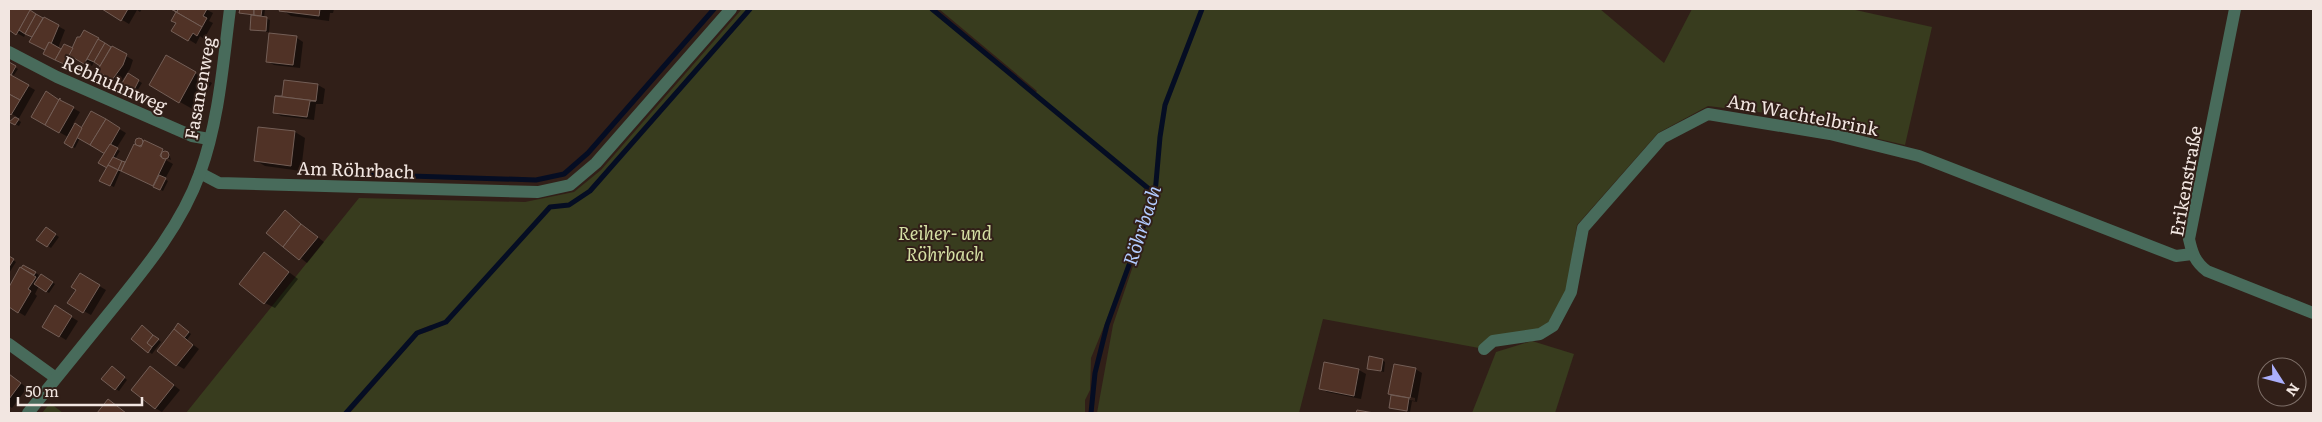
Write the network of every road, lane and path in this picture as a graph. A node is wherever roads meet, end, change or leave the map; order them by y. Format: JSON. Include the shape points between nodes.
{"nodes":[{"id":1,"x":230,"y":9,"type":"edge"},
{"id":2,"x":731,"y":9,"type":"edge"},
{"id":3,"x":2235,"y":9,"type":"edge"},
{"id":4,"x":9,"y":52,"type":"edge"},
{"id":5,"x":209,"y":139,"type":"junction"},
{"id":6,"x":200,"y":173,"type":"junction"},
{"id":7,"x":2192,"y":254,"type":"junction"},
{"id":8,"x":2313,"y":313,"type":"edge"},
{"id":9,"x":9,"y":344,"type":"edge"},
{"id":10,"x":1484,"y":349,"type":"dead end"},
{"id":11,"x":56,"y":378,"type":"junction"},
{"id":12,"x":28,"y":413,"type":"edge"}],
"edges":[{"from":1,"to":5,"type":"street","name":"Fasanenweg","via":[[220,90]]},
{"from":2,"to":6,"type":"street","name":"Am Röhrbach","via":[[596,163],[570,185],[538,192],[219,183]]},
{"from":3,"to":7,"type":"street","name":"Erikenstraße","via":[[2189,239]]},
{"from":4,"to":5,"type":"street","name":"Rebhuhnweg","via":[[57,77],[192,136]]},
{"from":5,"to":6,"type":"street","name":"Fasanenweg"},
{"from":6,"to":11,"type":"street","via":[[183,212],[147,266]]},
{"from":7,"to":8,"type":"street","name":"Erikenstraße","via":[[2207,271]]},
{"from":7,"to":10,"type":"street","name":"Am Wachtelbrink","via":[[2176,256],[1919,156],[1830,134],[1708,114],[1662,138],[1583,228],[1571,292],[1553,326],[1540,334],[1493,341]]},
{"from":9,"to":11,"type":"street"},
{"from":11,"to":12,"type":"street"}]}
